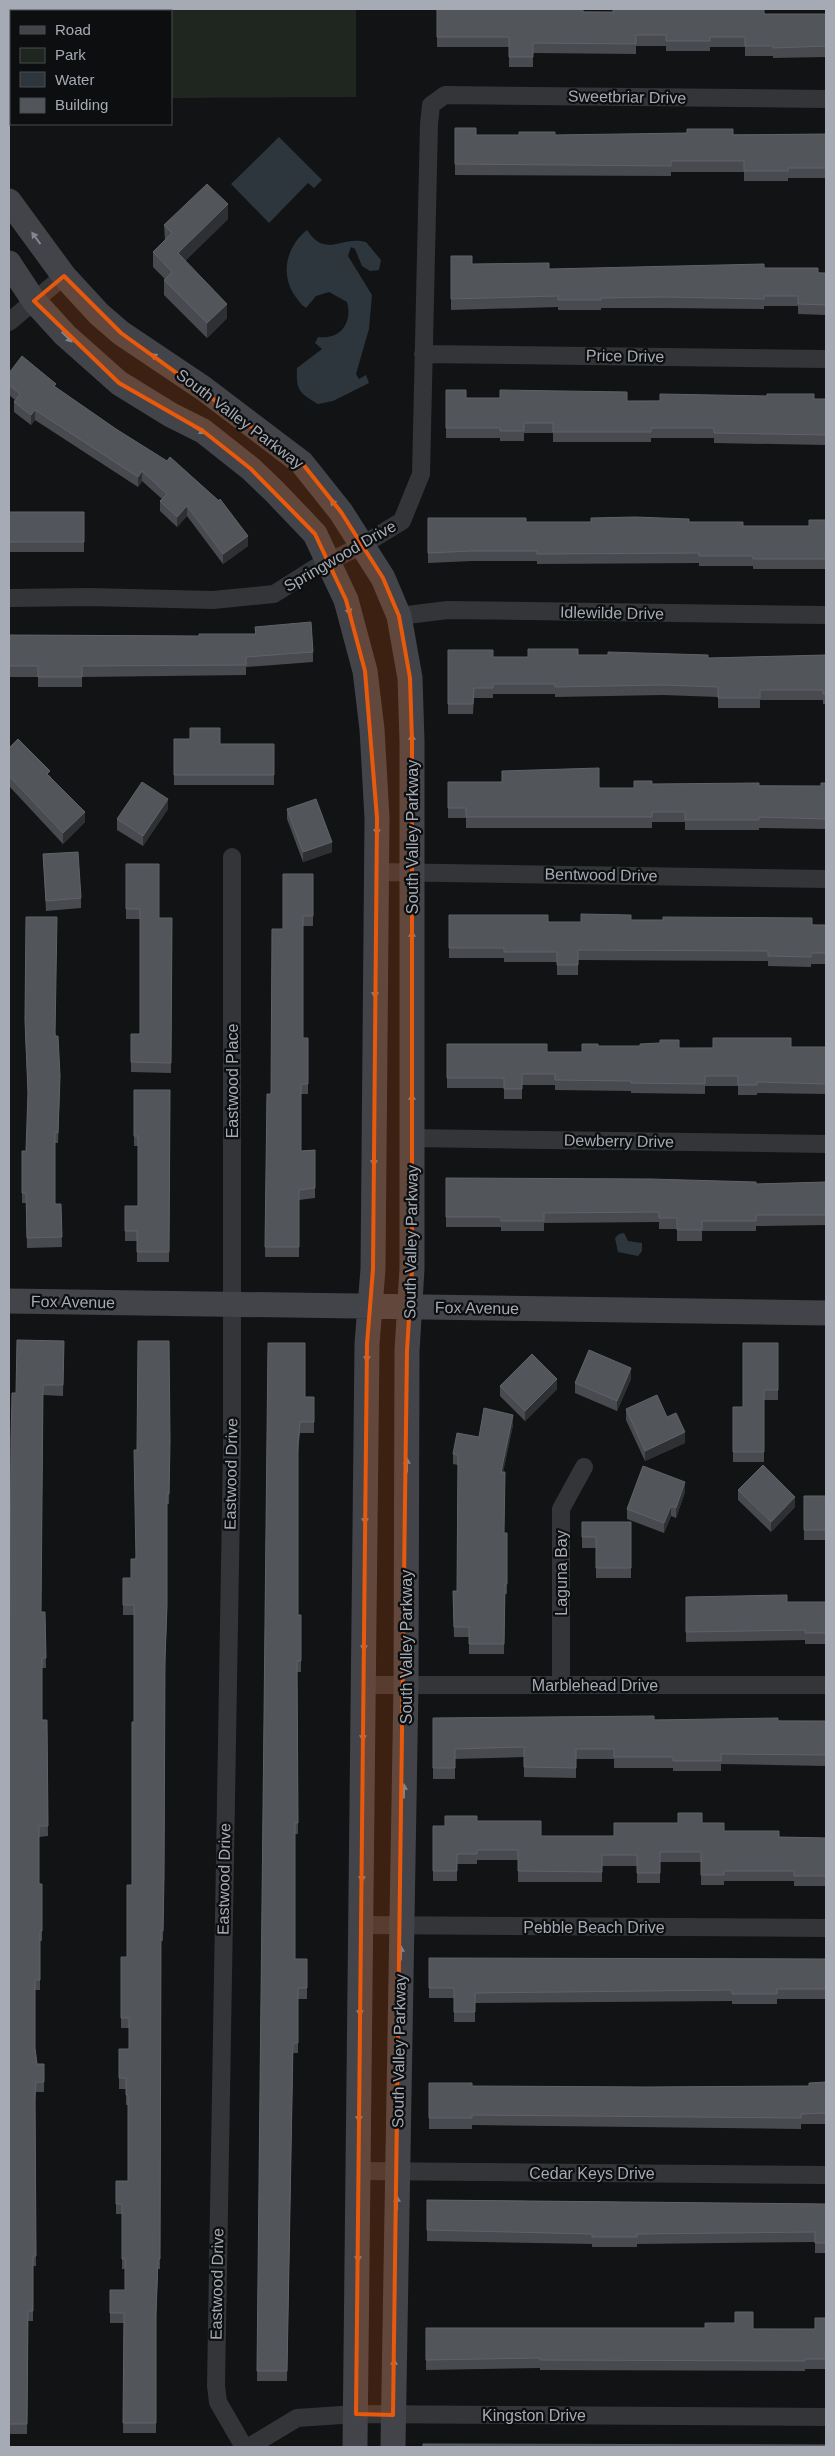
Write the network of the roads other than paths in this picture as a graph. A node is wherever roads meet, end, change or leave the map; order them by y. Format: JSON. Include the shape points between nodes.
{"nodes":[{"id":1,"x":826,"y":99,"type":"edge"},
{"id":2,"x":431,"y":105,"type":"joint"},
{"id":3,"x":9,"y":201,"type":"edge"},
{"id":4,"x":9,"y":263,"type":"edge"},
{"id":5,"x":64,"y":276,"type":"junction"},
{"id":6,"x":34,"y":301,"type":"junction"},
{"id":7,"x":9,"y":322,"type":"edge"},
{"id":8,"x":423,"y":354,"type":"junction"},
{"id":9,"x":826,"y":359,"type":"edge"},
{"id":10,"x":361,"y":546,"type":"junction"},
{"id":11,"x":330,"y":563,"type":"junction"},
{"id":12,"x":9,"y":598,"type":"edge"},
{"id":13,"x":826,"y":614,"type":"edge"},
{"id":14,"x":399,"y":616,"type":"junction"},
{"id":15,"x":232,"y":857,"type":"dead end"},
{"id":16,"x":376,"y":872,"type":"junction"},
{"id":17,"x":412,"y":872,"type":"junction"},
{"id":18,"x":826,"y":879,"type":"edge"},
{"id":19,"x":412,"y":1138,"type":"junction"},
{"id":20,"x":826,"y":1144,"type":"edge"},
{"id":21,"x":9,"y":1301,"type":"edge"},
{"id":22,"x":232,"y":1304,"type":"junction"},
{"id":23,"x":370,"y":1306,"type":"junction"},
{"id":24,"x":410,"y":1307,"type":"junction"},
{"id":25,"x":826,"y":1313,"type":"edge"},
{"id":26,"x":584,"y":1467,"type":"dead end"},
{"id":27,"x":363,"y":1685,"type":"junction"},
{"id":28,"x":406,"y":1685,"type":"junction"},
{"id":29,"x":561,"y":1685,"type":"junction"},
{"id":30,"x":826,"y":1685,"type":"edge"},
{"id":31,"x":361,"y":1925,"type":"junction"},
{"id":32,"x":402,"y":1926,"type":"junction"},
{"id":33,"x":826,"y":1928,"type":"edge"},
{"id":34,"x":359,"y":2172,"type":"junction"},
{"id":35,"x":397,"y":2172,"type":"junction"},
{"id":36,"x":826,"y":2175,"type":"edge"},
{"id":37,"x":356,"y":2414,"type":"junction"},
{"id":38,"x":393,"y":2415,"type":"junction"},
{"id":39,"x":826,"y":2417,"type":"edge"},
{"id":40,"x":244,"y":2447,"type":"edge"},
{"id":41,"x":249,"y":2447,"type":"edge"},
{"id":42,"x":355,"y":2447,"type":"edge"},
{"id":43,"x":394,"y":2447,"type":"edge"}],
"edges":[{"from":1,"to":2,"type":"street","name":"Sweetbriar Drive","via":[[445,95]]},
{"from":2,"to":8,"type":"street","name":"Springwood Drive"},
{"from":5,"to":3,"type":"main road","name":"South Valley Parkway","one_way":true},
{"from":4,"to":6,"type":"main road","name":"South Valley Parkway"},
{"from":5,"to":6,"type":"street"},
{"from":10,"to":5,"type":"main road","name":"South Valley Parkway","one_way":true,"via":[[341,512],[302,463],[203,388],[121,333]]},
{"from":6,"to":7,"type":"street"},
{"from":6,"to":11,"type":"main road","name":"South Valley Parkway","one_way":true,"via":[[65,335],[119,383],[202,431],[251,469],[315,534]]},
{"from":8,"to":9,"type":"street","name":"Price Drive"},
{"from":8,"to":10,"type":"street","name":"Springwood Drive","via":[[419,480],[402,521]]},
{"from":10,"to":11,"type":"street","name":"Springwood Drive"},
{"from":10,"to":14,"type":"main road","name":"South Valley Parkway","via":[[383,578]]},
{"from":11,"to":12,"type":"street","name":"Springwood Drive","via":[[274,594],[256,597],[213,600]]},
{"from":11,"to":16,"type":"main road","name":"South Valley Parkway","one_way":true,"via":[[356,631],[365,671],[378,818]]},
{"from":13,"to":14,"type":"street","name":"Idlewilde Drive","via":[[448,610]]},
{"from":17,"to":14,"type":"main road","name":"South Valley Parkway","one_way":true,"via":[[410,678]]},
{"from":15,"to":22,"type":"street","name":"Eastwood Place"},
{"from":16,"to":17,"type":"street","name":"Bentwood Drive"},
{"from":16,"to":23,"type":"main road","name":"South Valley Parkway","one_way":true,"via":[[374,1260]]},
{"from":17,"to":18,"type":"street","name":"Bentwood Drive"},
{"from":19,"to":17,"type":"main road","name":"South Valley Parkway","one_way":true},
{"from":19,"to":20,"type":"street","name":"Dewberry Drive"},
{"from":19,"to":24,"type":"main road","name":"South Valley Parkway"},
{"from":21,"to":22,"type":"main road","name":"Fox Avenue"},
{"from":22,"to":23,"type":"main road","name":"Fox Avenue"},
{"from":22,"to":40,"type":"street","name":"Eastwood Drive","via":[[216,2386],[218,2402]]},
{"from":23,"to":24,"type":"main road","name":"Fox Avenue"},
{"from":23,"to":27,"type":"main road","name":"South Valley Parkway","one_way":true},
{"from":24,"to":25,"type":"main road","name":"Fox Avenue"},
{"from":28,"to":24,"type":"main road","name":"South Valley Parkway","one_way":true},
{"from":26,"to":29,"type":"street","name":"Laguna Bay","via":[[561,1510]]},
{"from":27,"to":28,"type":"street","name":"Marblehead Drive"},
{"from":27,"to":31,"type":"main road","name":"South Valley Parkway","one_way":true},
{"from":28,"to":29,"type":"street","name":"Marblehead Drive"},
{"from":32,"to":28,"type":"main road","name":"South Valley Parkway","one_way":true},
{"from":29,"to":30,"type":"street","name":"Marblehead Drive"},
{"from":31,"to":32,"type":"street","name":"Pebble Beach Drive"},
{"from":31,"to":34,"type":"main road","name":"South Valley Parkway","one_way":true},
{"from":32,"to":33,"type":"street","name":"Pebble Beach Drive"},
{"from":35,"to":32,"type":"main road","name":"South Valley Parkway","one_way":true},
{"from":34,"to":35,"type":"street","name":"Cedar Keys Drive"},
{"from":34,"to":37,"type":"main road","name":"South Valley Parkway","one_way":true},
{"from":35,"to":36,"type":"street","name":"Cedar Keys Drive"},
{"from":38,"to":35,"type":"main road","name":"South Valley Parkway","one_way":true},
{"from":37,"to":38,"type":"street","name":"Kingston Drive"},
{"from":37,"to":41,"type":"street","name":"Kingston Drive","via":[[297,2418]]},
{"from":37,"to":42,"type":"main road","name":"South Valley Parkway"},
{"from":38,"to":39,"type":"street","name":"Kingston Drive"},
{"from":38,"to":43,"type":"main road","name":"South Valley Parkway"}]}
